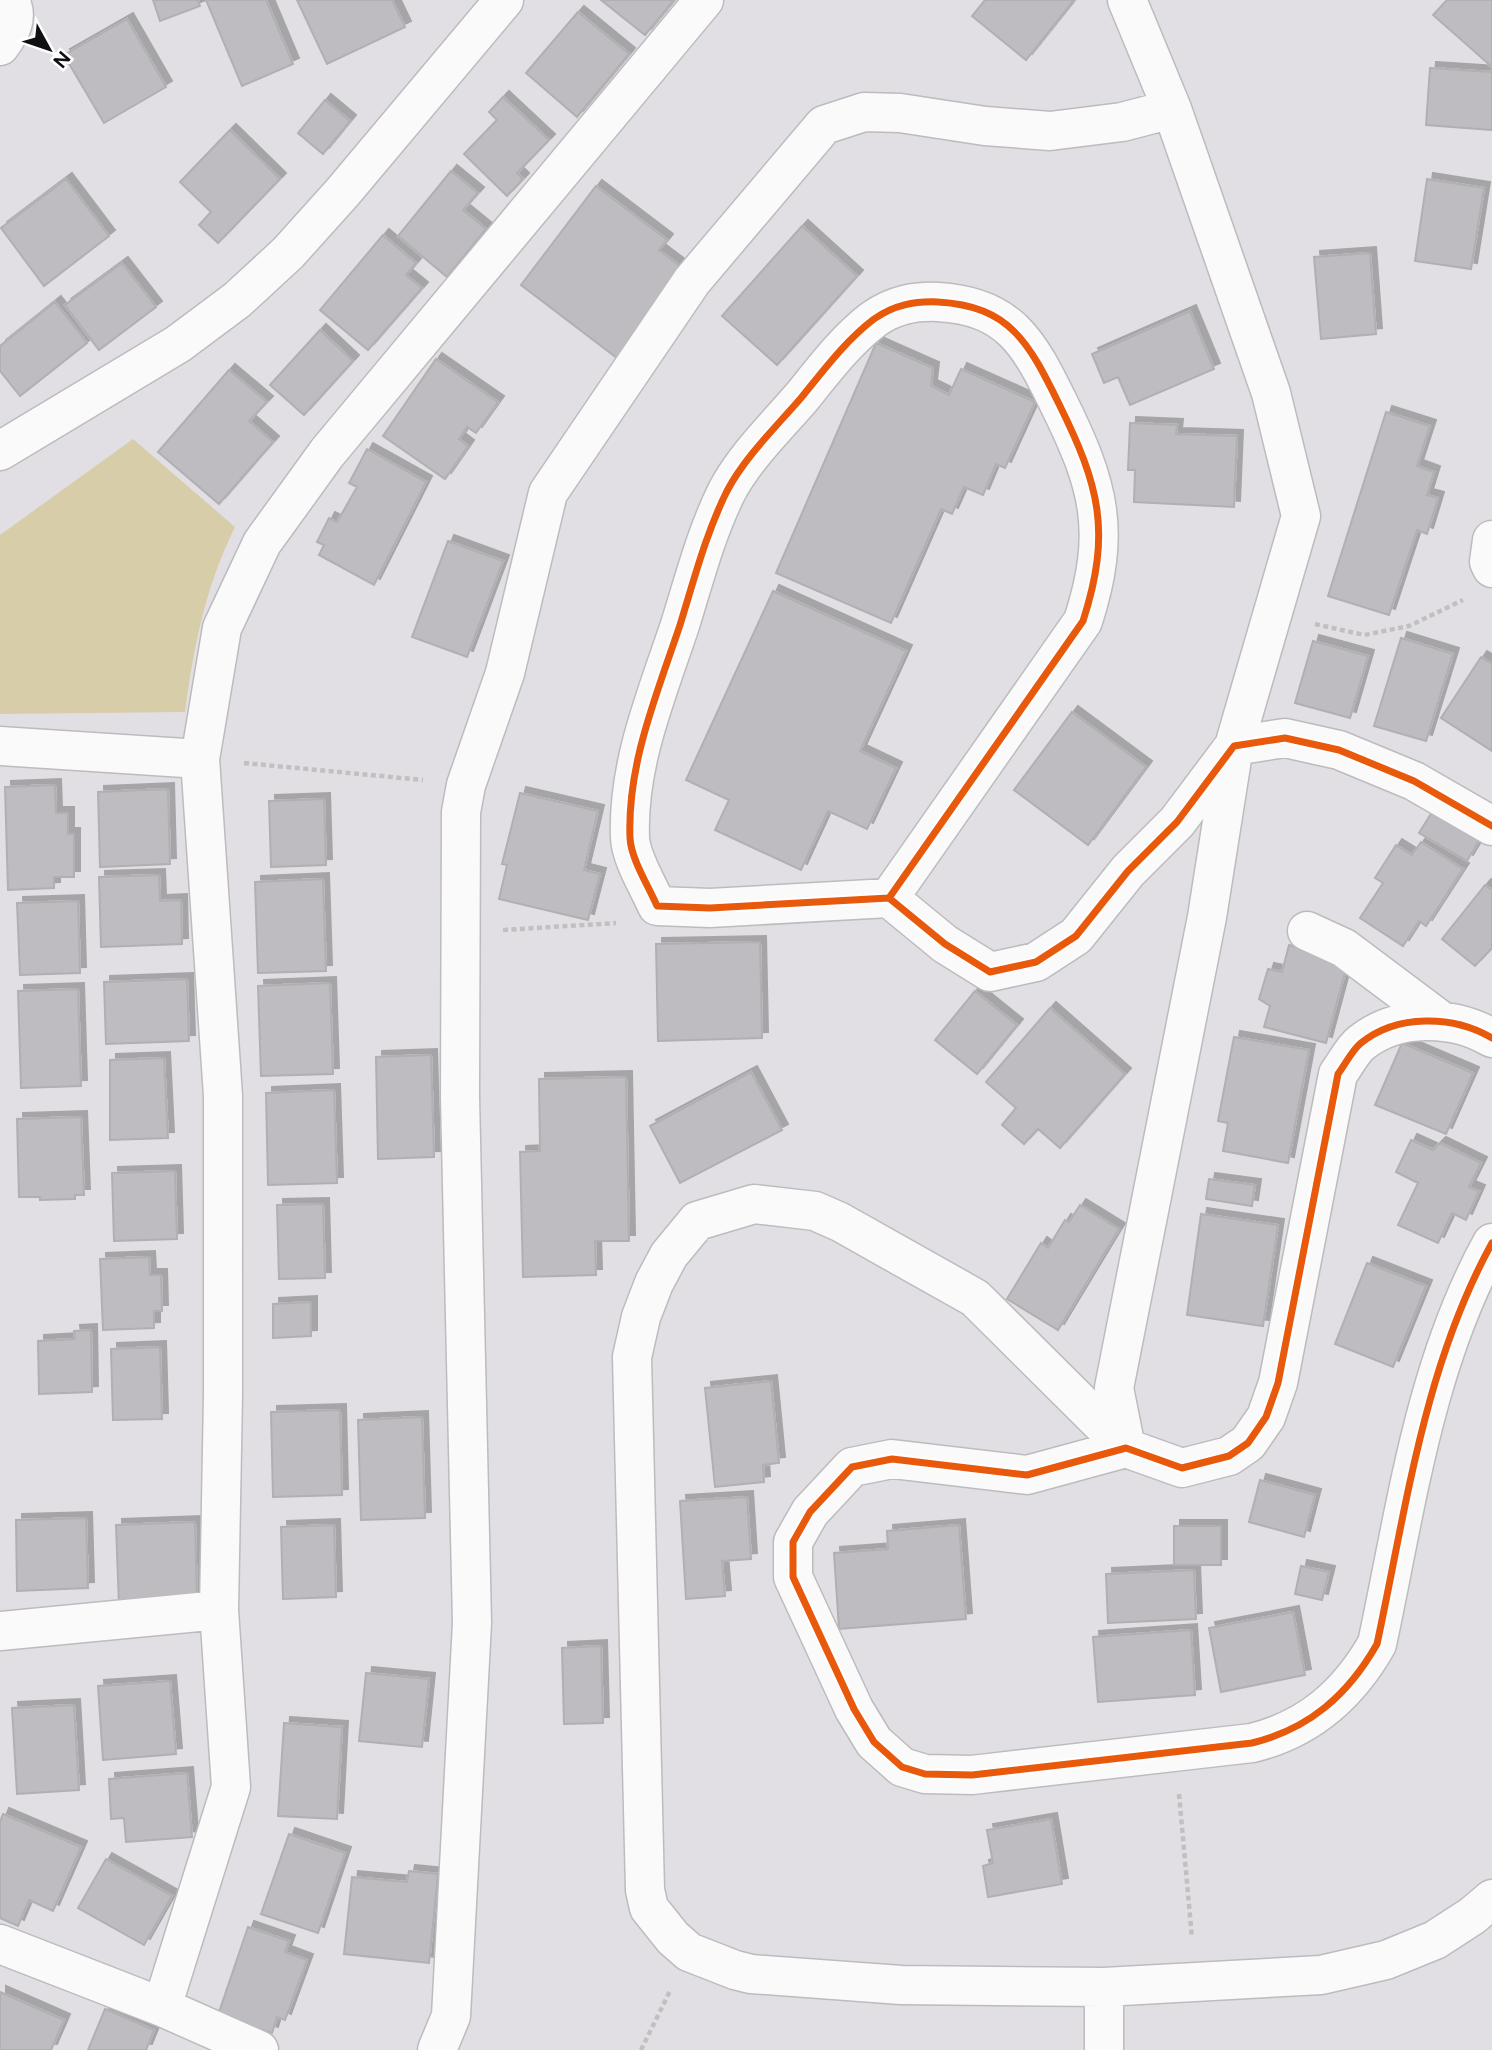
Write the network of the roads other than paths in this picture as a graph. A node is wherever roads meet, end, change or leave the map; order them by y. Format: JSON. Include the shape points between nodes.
{"nodes":[{"id":1,"x":504,"y":0,"type":"edge"},
{"id":2,"x":704,"y":0,"type":"edge"},
{"id":3,"x":1127,"y":0,"type":"edge"},
{"id":4,"x":1172,"y":109,"type":"junction"},
{"id":5,"x":0,"y":452,"type":"edge"},
{"id":6,"x":1492,"y":540,"type":"edge"},
{"id":7,"x":1492,"y":568,"type":"edge"},
{"id":8,"x":0,"y":746,"type":"edge"},
{"id":9,"x":1234,"y":746,"type":"junction"},
{"id":10,"x":200,"y":759,"type":"junction"},
{"id":11,"x":1492,"y":826,"type":"edge"},
{"id":12,"x":889,"y":898,"type":"junction"},
{"id":13,"x":1307,"y":931,"type":"dead end"},
{"id":14,"x":1440,"y":1020,"type":"junction"},
{"id":15,"x":1492,"y":1038,"type":"edge"},
{"id":16,"x":1492,"y":1243,"type":"edge"},
{"id":17,"x":1126,"y":1448,"type":"junction"},
{"id":18,"x":219,"y":1611,"type":"junction"},
{"id":19,"x":0,"y":1631,"type":"edge"},
{"id":20,"x":1492,"y":1899,"type":"edge"},
{"id":21,"x":0,"y":1944,"type":"edge"},
{"id":22,"x":1104,"y":1987,"type":"junction"},
{"id":23,"x":162,"y":2007,"type":"junction"},
{"id":24,"x":259,"y":2050,"type":"edge"},
{"id":25,"x":437,"y":2050,"type":"edge"},
{"id":26,"x":1104,"y":2050,"type":"edge"}],
"edges":[{"from":1,"to":5,"type":"street","via":[[342,193],[237,300],[178,344]]},
{"from":2,"to":10,"type":"street","via":[[327,453],[262,542],[222,628]]},
{"from":3,"to":4,"type":"street"},
{"from":4,"to":9,"type":"street","via":[[1270,393],[1301,516]]},
{"from":4,"to":25,"type":"street","via":[[1122,122],[1050,131],[864,112],[824,125],[692,281],[548,493],[505,673],[461,812],[460,1097],[472,1623],[452,2016]]},
{"from":6,"to":7,"type":"street"},
{"from":8,"to":10,"type":"street"},
{"from":9,"to":11,"type":"street","via":[[1285,738],[1339,750],[1414,782]]},
{"from":9,"to":12,"type":"street","via":[[1177,822],[1128,871],[1076,936],[1036,962],[990,972],[945,944]]},
{"from":9,"to":17,"type":"street","via":[[1208,917],[1114,1388]]},
{"from":10,"to":18,"type":"street","via":[[223,1096]]},
{"from":12,"to":12,"type":"street","via":[[1067,647],[1083,621],[1095,586],[1099,519],[1094,483],[1076,439],[1051,387],[1016,332],[995,315],[961,303],[916,301],[874,320],[833,360],[739,470],[713,520],[633,770],[630,842],[657,906],[710,908]]},
{"from":13,"to":14,"type":"street","via":[[1344,948]]},
{"from":14,"to":15,"type":"street"},
{"from":14,"to":17,"type":"street","via":[[1402,1022],[1360,1043],[1338,1074],[1278,1383],[1266,1416],[1248,1443],[1229,1456],[1182,1468]]},
{"from":16,"to":17,"type":"street","via":[[1437,1369],[1377,1644],[1338,1698],[1280,1736],[1175,1754],[972,1775],[925,1774],[902,1767],[874,1742],[854,1709],[793,1577],[793,1542],[810,1512],[852,1467],[892,1459],[1027,1475]]},
{"from":17,"to":22,"type":"street","via":[[975,1298],[815,1211],[754,1204],[697,1221],[683,1234],[654,1283],[641,1317],[632,1357],[645,1890],[659,1924],[689,1952],[751,1974],[901,1985]]},
{"from":18,"to":19,"type":"street"},
{"from":18,"to":23,"type":"street","via":[[231,1787]]},
{"from":20,"to":22,"type":"street","via":[[1434,1940],[1387,1960],[1321,1975]]},
{"from":21,"to":23,"type":"street"},
{"from":22,"to":26,"type":"street"},
{"from":23,"to":24,"type":"street"}]}
